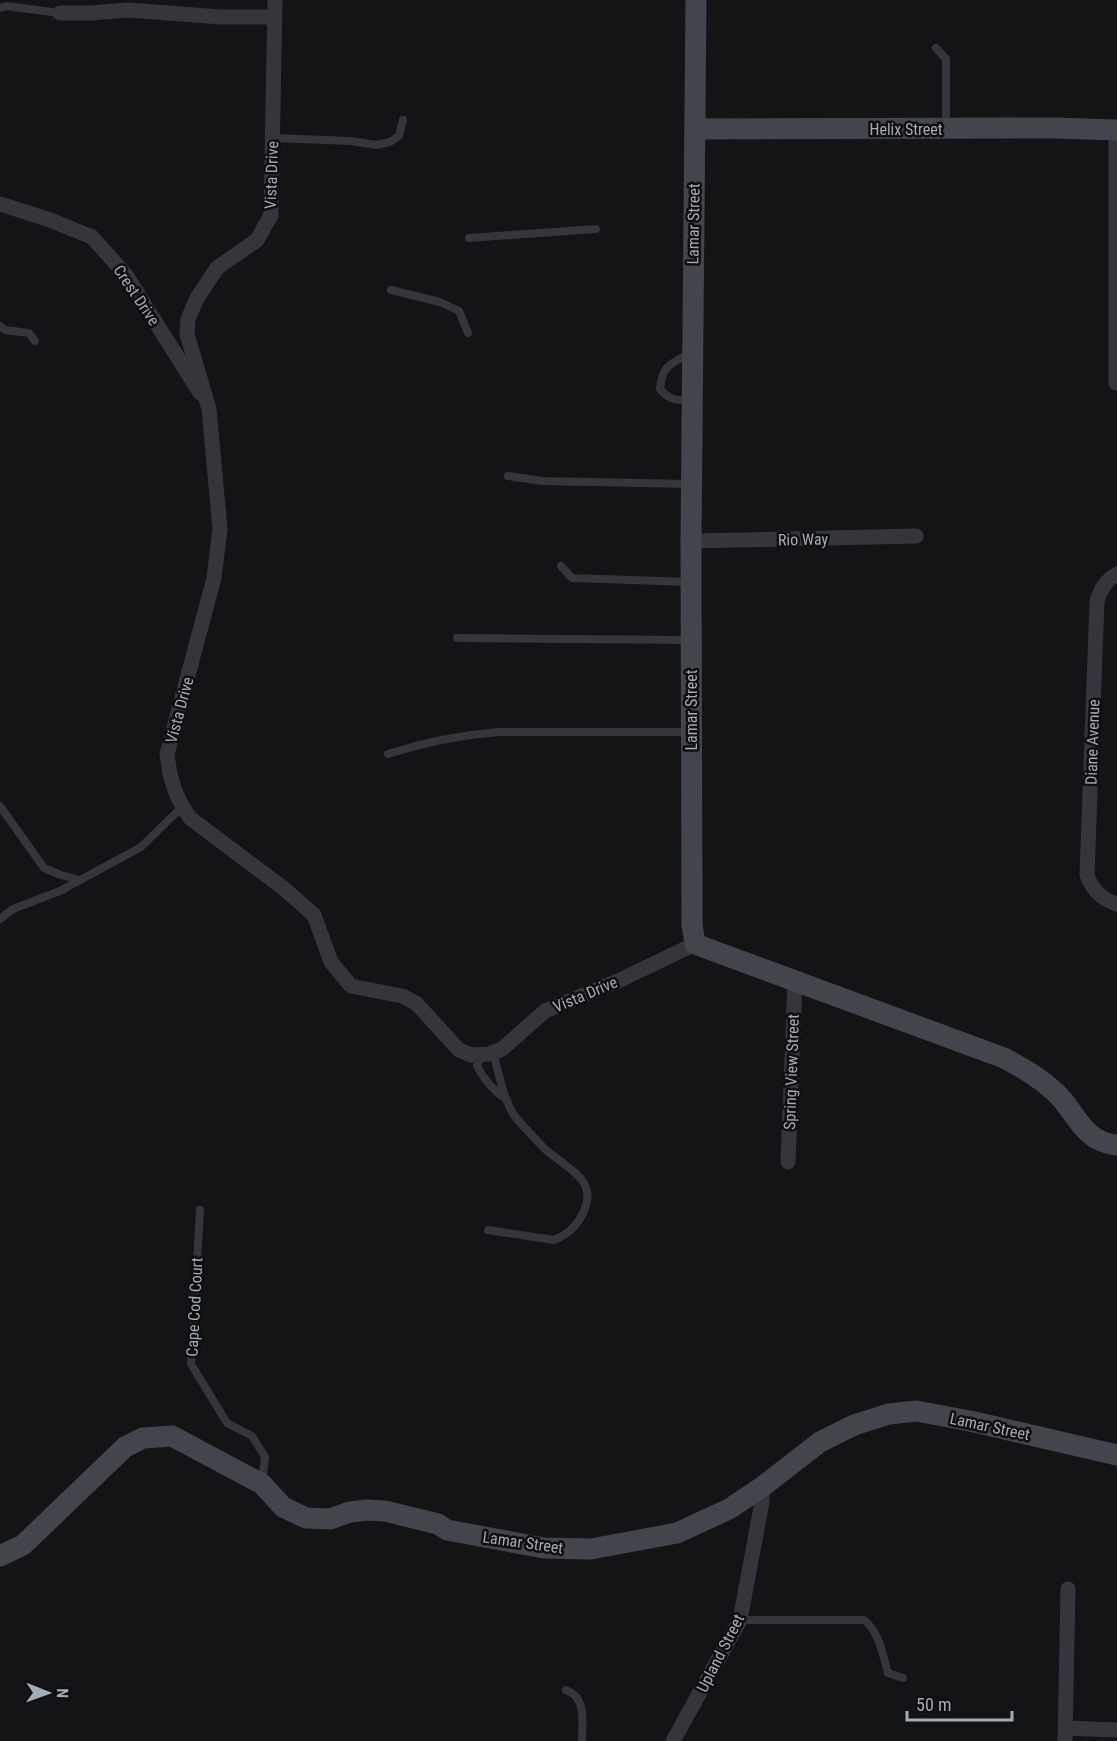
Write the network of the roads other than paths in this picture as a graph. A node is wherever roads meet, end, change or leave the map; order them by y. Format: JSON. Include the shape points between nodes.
{"nodes":[{"id":1,"x":275,"y":0,"type":"edge"},
{"id":2,"x":696,"y":0,"type":"edge"},
{"id":3,"x":0,"y":8,"type":"edge"},
{"id":4,"x":60,"y":13,"type":"joint"},
{"id":5,"x":275,"y":17,"type":"junction"},
{"id":6,"x":936,"y":48,"type":"dead end"},
{"id":7,"x":403,"y":120,"type":"dead end"},
{"id":8,"x":695,"y":129,"type":"junction"},
{"id":9,"x":946,"y":129,"type":"junction"},
{"id":10,"x":1117,"y":130,"type":"edge"},
{"id":11,"x":273,"y":138,"type":"junction"},
{"id":12,"x":0,"y":204,"type":"edge"},
{"id":13,"x":596,"y":229,"type":"dead end"},
{"id":14,"x":469,"y":238,"type":"dead end"},
{"id":15,"x":391,"y":290,"type":"dead end"},
{"id":16,"x":0,"y":326,"type":"edge"},
{"id":17,"x":468,"y":333,"type":"dead end"},
{"id":18,"x":35,"y":341,"type":"dead end"},
{"id":19,"x":692,"y":352,"type":"junction"},
{"id":20,"x":1116,"y":383,"type":"edge"},
{"id":21,"x":691,"y":400,"type":"junction"},
{"id":22,"x":209,"y":409,"type":"junction"},
{"id":23,"x":508,"y":477,"type":"dead end"},
{"id":24,"x":691,"y":484,"type":"junction"},
{"id":25,"x":916,"y":536,"type":"dead end"},
{"id":26,"x":691,"y":541,"type":"junction"},
{"id":27,"x":561,"y":566,"type":"dead end"},
{"id":28,"x":1117,"y":573,"type":"edge"},
{"id":29,"x":691,"y":582,"type":"junction"},
{"id":30,"x":457,"y":638,"type":"dead end"},
{"id":31,"x":691,"y":640,"type":"junction"},
{"id":32,"x":691,"y":738,"type":"junction"},
{"id":33,"x":388,"y":754,"type":"dead end"},
{"id":34,"x":0,"y":806,"type":"edge"},
{"id":35,"x":182,"y":807,"type":"junction"},
{"id":36,"x":79,"y":880,"type":"junction"},
{"id":37,"x":1117,"y":904,"type":"edge"},
{"id":38,"x":0,"y":919,"type":"edge"},
{"id":39,"x":695,"y":944,"type":"junction"},
{"id":40,"x":795,"y":981,"type":"junction"},
{"id":41,"x":487,"y":1053,"type":"junction"},
{"id":42,"x":507,"y":1100,"type":"junction"},
{"id":43,"x":1117,"y":1145,"type":"edge"},
{"id":44,"x":788,"y":1162,"type":"dead end"},
{"id":45,"x":200,"y":1210,"type":"dead end"},
{"id":46,"x":488,"y":1230,"type":"dead end"},
{"id":47,"x":1117,"y":1455,"type":"edge"},
{"id":48,"x":262,"y":1484,"type":"junction"},
{"id":49,"x":762,"y":1487,"type":"junction"},
{"id":50,"x":0,"y":1556,"type":"edge"},
{"id":51,"x":1068,"y":1589,"type":"dead end"},
{"id":52,"x":741,"y":1620,"type":"junction"},
{"id":53,"x":903,"y":1678,"type":"dead end"},
{"id":54,"x":567,"y":1690,"type":"dead end"},
{"id":55,"x":1117,"y":1730,"type":"edge"},
{"id":56,"x":1065,"y":1735,"type":"edge"},
{"id":57,"x":582,"y":1741,"type":"edge"},
{"id":58,"x":673,"y":1741,"type":"edge"}],
"edges":[{"from":1,"to":5,"type":"street","name":"Vista Drive"},
{"from":2,"to":8,"type":"street","name":"Lamar Street"},
{"from":3,"to":4,"type":"lane"},
{"from":4,"to":5,"type":"street","via":[[128,10]]},
{"from":5,"to":11,"type":"street","name":"Vista Drive"},
{"from":6,"to":9,"type":"lane","via":[[946,59]]},
{"from":7,"to":11,"type":"lane","via":[[399,136],[375,145]]},
{"from":8,"to":9,"type":"street","name":"Helix Street"},
{"from":8,"to":19,"type":"street","name":"Lamar Street"},
{"from":9,"to":10,"type":"street","name":"Helix Street"},
{"from":10,"to":20,"type":"street"},
{"from":11,"to":22,"type":"street","name":"Vista Drive","via":[[271,215],[256,240],[217,268],[196,298],[188,319],[187,334]]},
{"from":12,"to":22,"type":"street","name":"Crest Drive","via":[[92,237],[126,274]]},
{"from":13,"to":14,"type":"lane"},
{"from":15,"to":17,"type":"lane","via":[[459,311]]},
{"from":16,"to":18,"type":"lane","via":[[29,333]]},
{"from":19,"to":21,"type":"street","name":"Lamar Street"},
{"from":19,"to":21,"type":"lane","via":[[671,364],[662,375],[660,389],[668,398]]},
{"from":21,"to":24,"type":"street","name":"Lamar Street"},
{"from":22,"to":35,"type":"street","name":"Vista Drive","via":[[220,529],[215,568],[167,754],[171,782]]},
{"from":23,"to":24,"type":"lane"},
{"from":24,"to":26,"type":"street","name":"Lamar Street"},
{"from":25,"to":26,"type":"street","name":"Rio Way"},
{"from":26,"to":29,"type":"street","name":"Lamar Street"},
{"from":27,"to":29,"type":"lane","via":[[572,578]]},
{"from":28,"to":37,"type":"street","name":"Diane Avenue","via":[[1101,589],[1097,601],[1087,875],[1098,894]]},
{"from":29,"to":31,"type":"street","name":"Lamar Street"},
{"from":30,"to":31,"type":"lane"},
{"from":31,"to":32,"type":"street","name":"Lamar Street"},
{"from":32,"to":33,"type":"lane","via":[[682,732],[470,734],[424,742]]},
{"from":32,"to":39,"type":"street","name":"Lamar Street"},
{"from":34,"to":36,"type":"lane","via":[[44,868]]},
{"from":35,"to":36,"type":"lane","via":[[141,847]]},
{"from":35,"to":41,"type":"street","name":"Vista Drive","via":[[190,818],[314,915],[331,962],[351,986],[402,996],[417,1003],[459,1050],[471,1055]]},
{"from":36,"to":38,"type":"lane","via":[[13,909]]},
{"from":39,"to":40,"type":"street"},
{"from":39,"to":41,"type":"street","name":"Vista Drive","via":[[545,1011],[502,1049]]},
{"from":40,"to":43,"type":"street","via":[[1004,1058],[1057,1094],[1097,1140]]},
{"from":40,"to":44,"type":"street","name":"Spring View Street"},
{"from":41,"to":42,"type":"lane"},
{"from":41,"to":42,"type":"lane","via":[[477,1066],[494,1091]]},
{"from":42,"to":46,"type":"lane","via":[[517,1119],[545,1149],[585,1183],[588,1205],[576,1226],[554,1240]]},
{"from":45,"to":48,"type":"lane","name":"Cape Cod Court","via":[[191,1364],[227,1423],[252,1436],[265,1457]]},
{"from":47,"to":49,"type":"street","name":"Lamar Street","via":[[915,1411],[854,1425],[820,1442]]},
{"from":48,"to":49,"type":"street","name":"Lamar Street","via":[[283,1507],[306,1518],[330,1519],[350,1512],[385,1511],[438,1524],[447,1530],[534,1546],[591,1549],[677,1533],[729,1509]]},
{"from":48,"to":50,"type":"street","name":"Lamar Street","via":[[172,1436],[143,1438],[125,1447],[23,1545]]},
{"from":49,"to":52,"type":"street","name":"Upland Street"},
{"from":51,"to":56,"type":"street"},
{"from":52,"to":53,"type":"lane","via":[[864,1620],[878,1636],[888,1673]]},
{"from":52,"to":58,"type":"street","name":"Upland Street"},
{"from":54,"to":57,"type":"lane","via":[[581,1703]]},
{"from":55,"to":56,"type":"street"}]}
